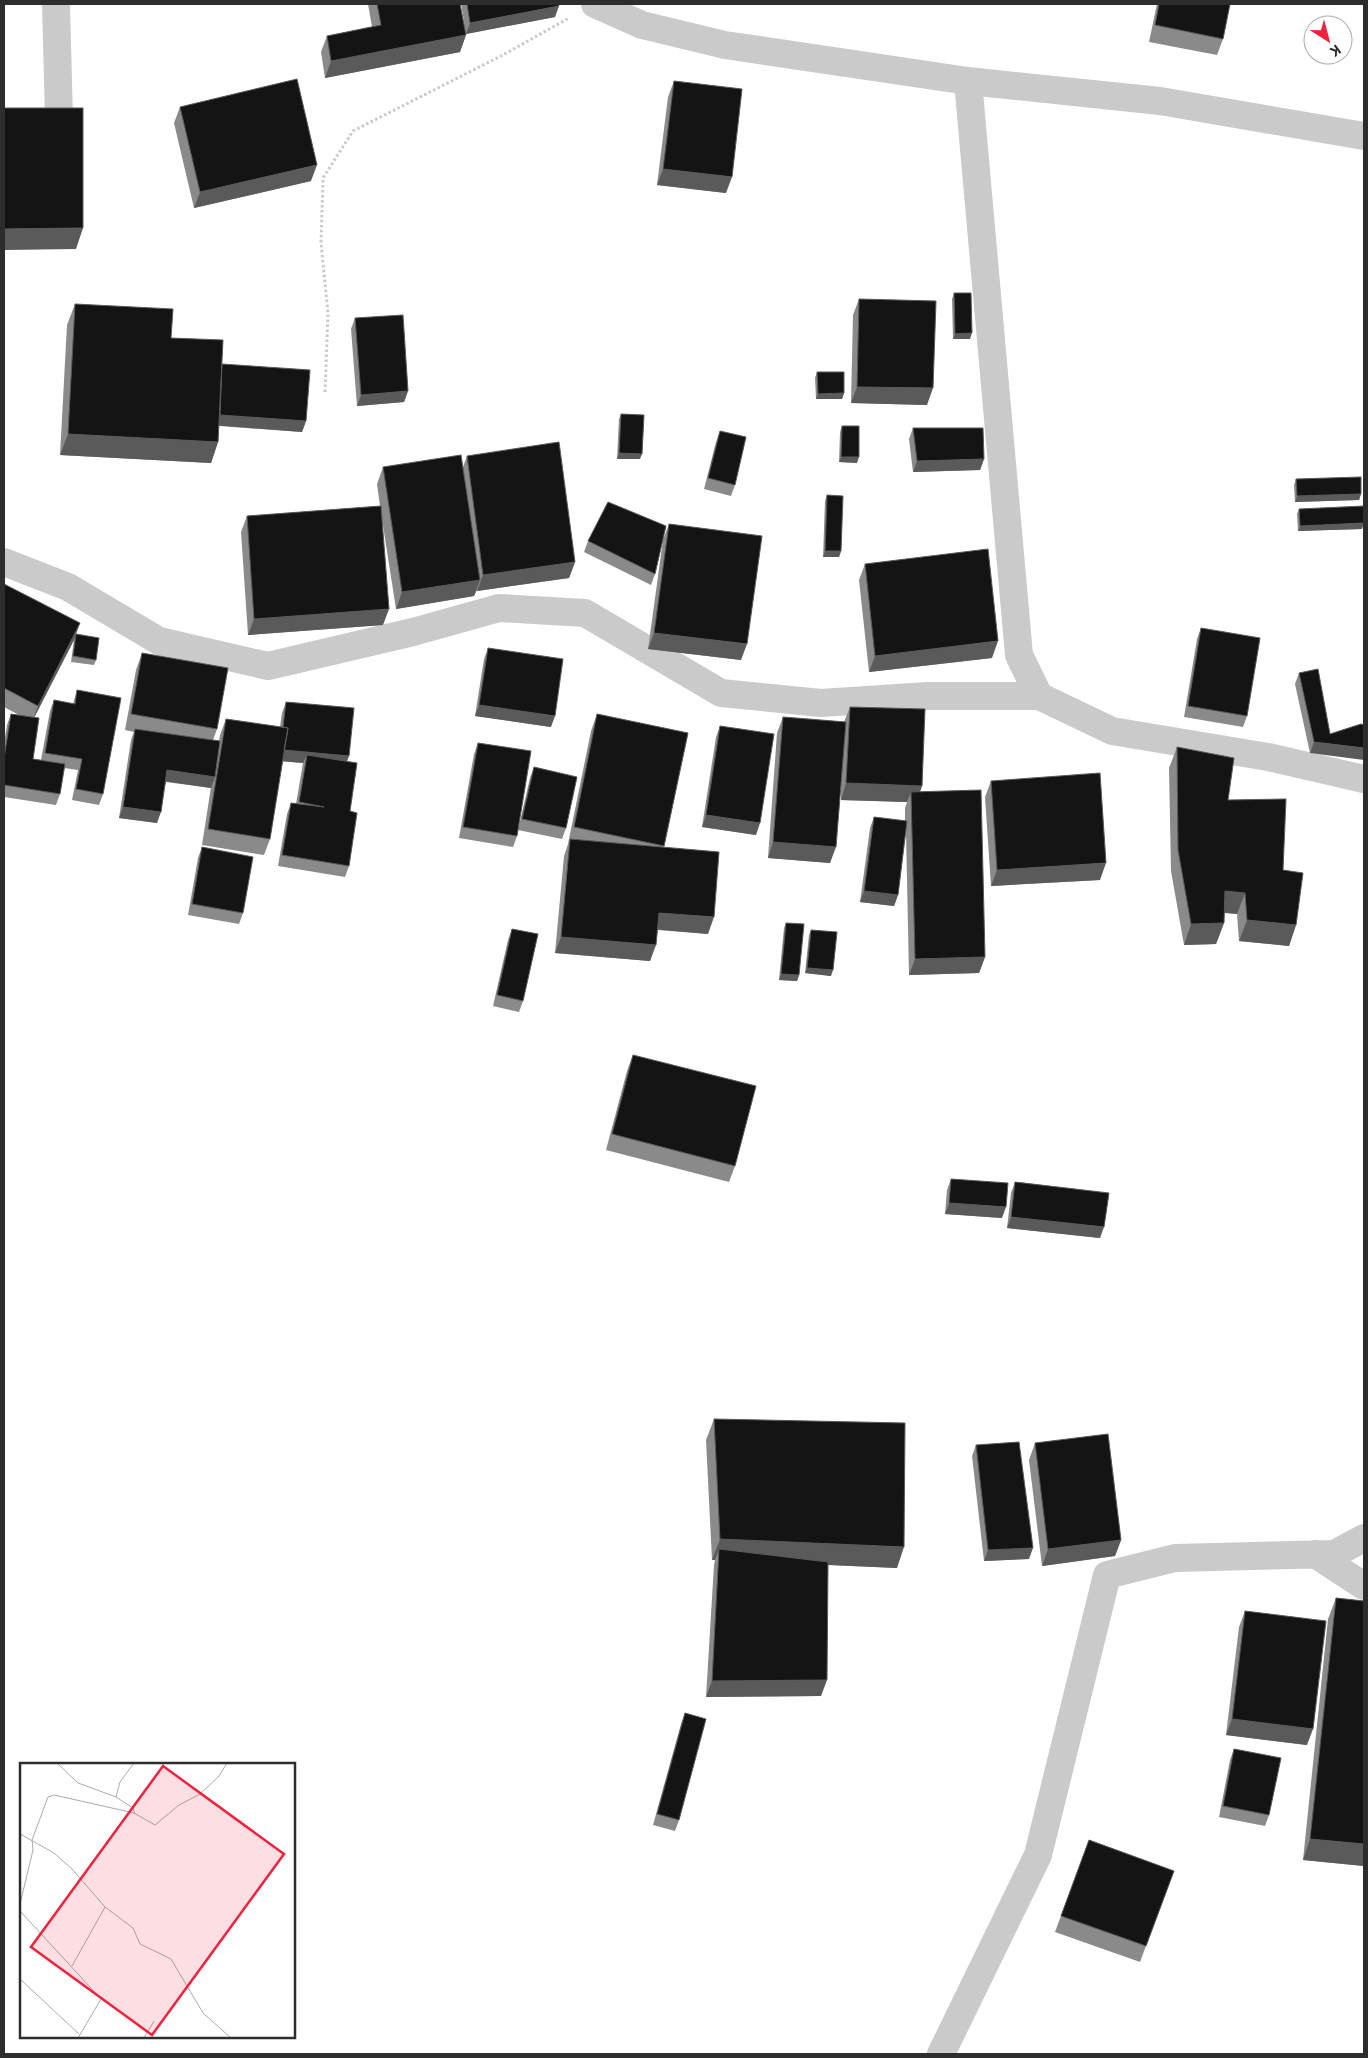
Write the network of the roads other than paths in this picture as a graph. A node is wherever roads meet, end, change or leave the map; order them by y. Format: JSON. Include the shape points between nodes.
{"nodes":[{"id":1,"x":56,"y":4,"type":"edge"},
{"id":2,"x":584,"y":10,"type":"edge"},
{"id":3,"x":968,"y":81,"type":"junction"},
{"id":4,"x":59,"y":120,"type":"edge"},
{"id":5,"x":1364,"y":136,"type":"edge"},
{"id":6,"x":4,"y":562,"type":"edge"},
{"id":7,"x":1039,"y":696,"type":"junction"},
{"id":8,"x":1364,"y":779,"type":"edge"},
{"id":9,"x":1364,"y":1538,"type":"edge"},
{"id":10,"x":1315,"y":1554,"type":"junction"},
{"id":11,"x":1364,"y":1586,"type":"edge"},
{"id":12,"x":942,"y":2054,"type":"edge"}],
"edges":[{"from":1,"to":4,"type":"street"},
{"from":2,"to":3,"type":"street","via":[[725,45]]},
{"from":3,"to":5,"type":"street","via":[[1160,101]]},
{"from":3,"to":7,"type":"street","via":[[1019,655]]},
{"from":6,"to":7,"type":"street","via":[[68,587],[160,641],[268,666],[499,608],[585,612],[721,693],[821,703],[928,696]]},
{"from":7,"to":8,"type":"street","via":[[1112,731],[1268,757]]},
{"from":9,"to":10,"type":"street","via":[[1334,1554]]},
{"from":10,"to":11,"type":"street"},
{"from":10,"to":12,"type":"street","via":[[1175,1558],[1107,1575],[1038,1855]]}]}
